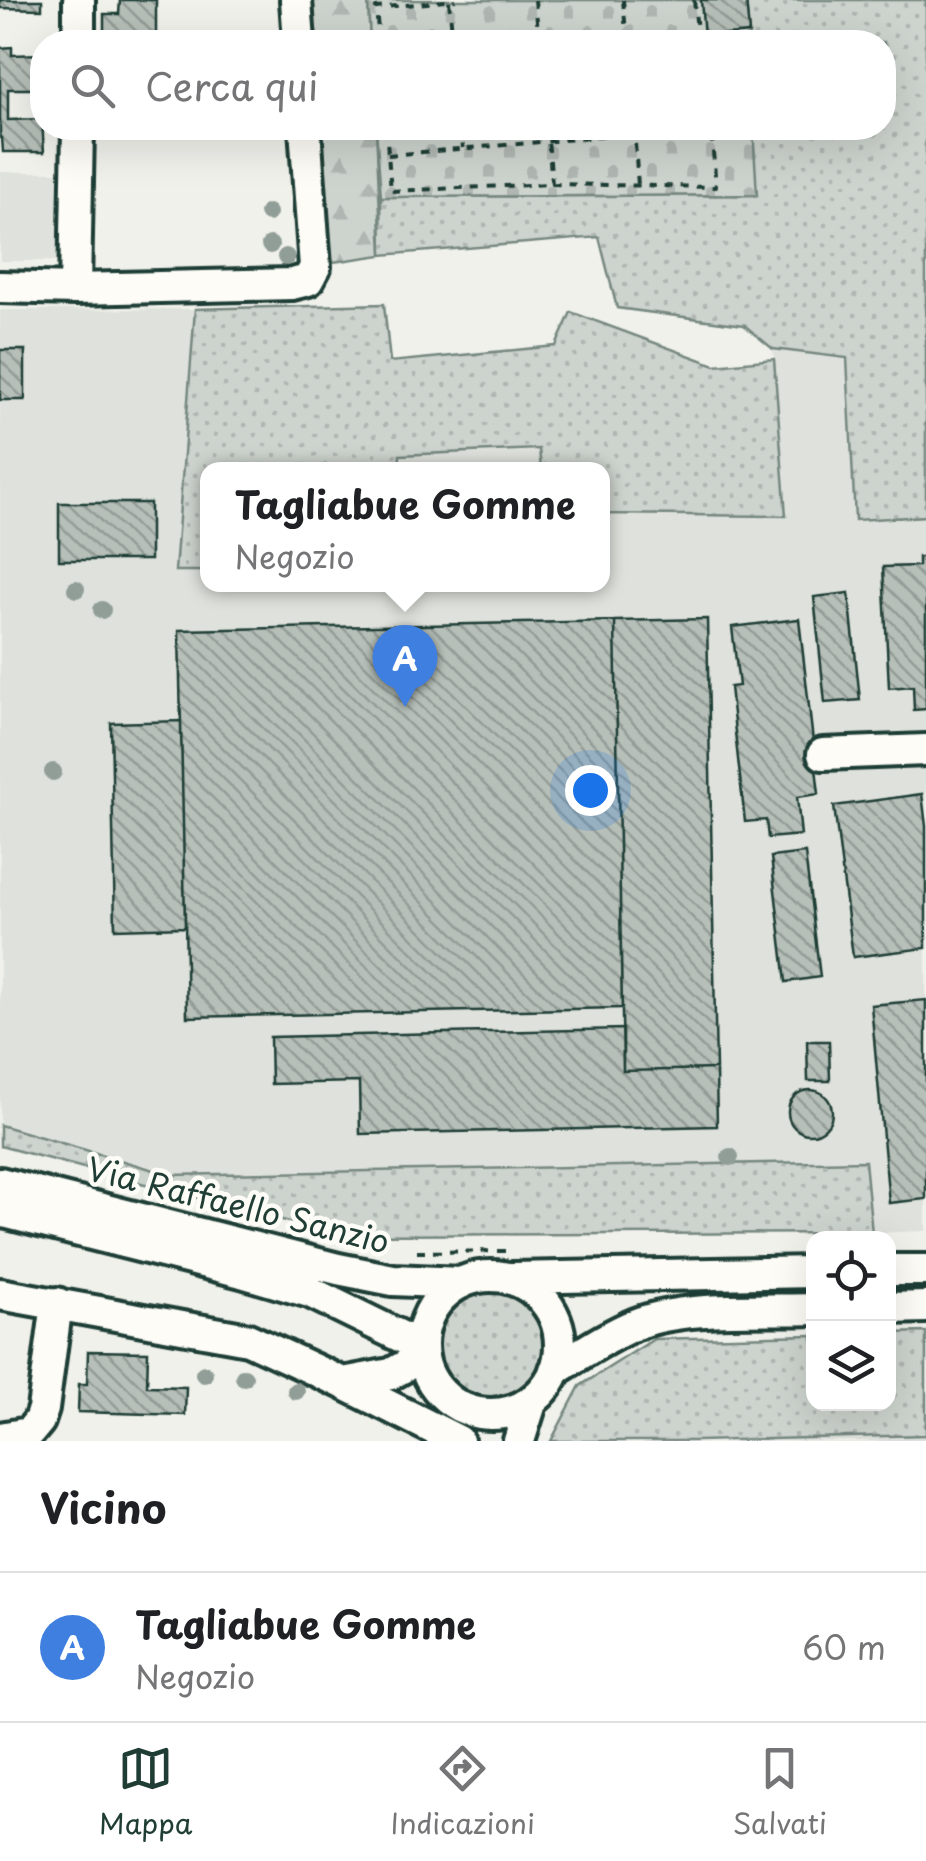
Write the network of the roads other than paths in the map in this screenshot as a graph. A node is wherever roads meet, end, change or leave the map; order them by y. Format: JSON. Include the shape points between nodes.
{"nodes":[{"id":1,"x":80,"y":0,"type":"edge"},
{"id":2,"x":296,"y":0,"type":"edge"},
{"id":3,"x":79,"y":30,"type":"edge"},
{"id":4,"x":298,"y":30,"type":"edge"},
{"id":5,"x":78,"y":140,"type":"edge"},
{"id":6,"x":306,"y":140,"type":"edge"},
{"id":7,"x":0,"y":288,"type":"edge"},
{"id":8,"x":75,"y":289,"type":"junction"},
{"id":9,"x":926,"y":750,"type":"edge"},
{"id":10,"x":823,"y":754,"type":"dead end"},
{"id":11,"x":0,"y":1184,"type":"edge"},
{"id":12,"x":0,"y":1212,"type":"edge"},
{"id":13,"x":896,"y":1270,"type":"edge"},
{"id":14,"x":926,"y":1270,"type":"edge"},
{"id":15,"x":806,"y":1272,"type":"edge"},
{"id":16,"x":507,"y":1278,"type":"junction"},
{"id":17,"x":461,"y":1283,"type":"junction"},
{"id":18,"x":0,"y":1294,"type":"edge"},
{"id":19,"x":56,"y":1303,"type":"junction"},
{"id":20,"x":926,"y":1307,"type":"edge"},
{"id":21,"x":896,"y":1308,"type":"edge"},
{"id":22,"x":806,"y":1310,"type":"edge"},
{"id":23,"x":422,"y":1352,"type":"junction"},
{"id":24,"x":555,"y":1370,"type":"junction"},
{"id":25,"x":344,"y":1383,"type":"junction"},
{"id":26,"x":532,"y":1400,"type":"junction"},
{"id":27,"x":455,"y":1404,"type":"junction"},
{"id":28,"x":0,"y":1438,"type":"edge"},
{"id":29,"x":458,"y":1441,"type":"edge"},
{"id":30,"x":467,"y":1441,"type":"edge"},
{"id":31,"x":518,"y":1441,"type":"edge"}],
"edges":[{"from":1,"to":3,"type":"street"},
{"from":2,"to":4,"type":"street"},
{"from":5,"to":8,"type":"street"},
{"from":6,"to":8,"type":"street","via":[[315,267],[308,280]]},
{"from":7,"to":8,"type":"street"},
{"from":9,"to":10,"type":"street"},
{"from":11,"to":17,"type":"street","name":"Via Raffaello Sanzio","via":[[338,1270]]},
{"from":12,"to":23,"type":"street","name":"Via Raffaello Sanzio","via":[[310,1292]]},
{"from":13,"to":14,"type":"street"},
{"from":15,"to":16,"type":"street"},
{"from":16,"to":17,"type":"street"},
{"from":16,"to":24,"type":"street","via":[[538,1295],[552,1314],[560,1348]]},
{"from":17,"to":23,"type":"street","via":[[432,1309]]},
{"from":18,"to":19,"type":"street"},
{"from":19,"to":25,"type":"street","via":[[248,1339]]},
{"from":19,"to":28,"type":"street","via":[[39,1421],[29,1433]]},
{"from":20,"to":21,"type":"street"},
{"from":22,"to":24,"type":"street","via":[[676,1312],[610,1336]]},
{"from":23,"to":25,"type":"street","via":[[391,1374]]},
{"from":23,"to":27,"type":"street","via":[[434,1383]]},
{"from":24,"to":26,"type":"street"},
{"from":25,"to":29,"type":"street"},
{"from":26,"to":27,"type":"street","via":[[494,1414]]},
{"from":26,"to":31,"type":"street"},
{"from":27,"to":30,"type":"street"}]}
